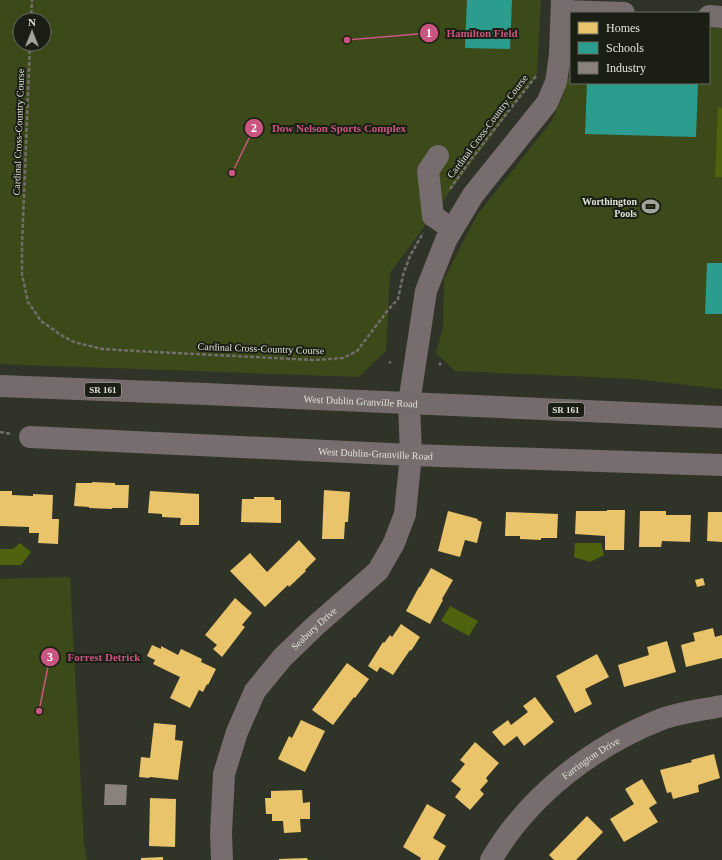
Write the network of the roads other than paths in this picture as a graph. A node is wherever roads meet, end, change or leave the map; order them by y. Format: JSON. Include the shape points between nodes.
{"nodes":[{"id":1,"x":562,"y":5,"type":"edge"},
{"id":2,"x":616,"y":12,"type":"edge"},
{"id":3,"x":710,"y":16,"type":"edge"},
{"id":4,"x":722,"y":17,"type":"edge"},
{"id":5,"x":438,"y":156,"type":"dead end"},
{"id":6,"x":452,"y":229,"type":"junction"},
{"id":7,"x":0,"y":386,"type":"edge"},
{"id":8,"x":410,"y":403,"type":"junction"},
{"id":9,"x":722,"y":417,"type":"edge"},
{"id":10,"x":30,"y":437,"type":"dead end"},
{"id":11,"x":411,"y":455,"type":"junction"},
{"id":12,"x":722,"y":465,"type":"edge"},
{"id":13,"x":722,"y":706,"type":"edge"},
{"id":14,"x":222,"y":860,"type":"edge"},
{"id":15,"x":492,"y":860,"type":"edge"}],
"edges":[{"from":1,"to":2,"type":"street"},
{"from":1,"to":6,"type":"street","name":"Seabury Drive","via":[[556,82],[547,103],[473,194]]},
{"from":3,"to":4,"type":"street"},
{"from":5,"to":6,"type":"street","via":[[428,171],[433,216]]},
{"from":6,"to":8,"type":"street","name":"Seabury Drive","via":[[426,291]]},
{"from":7,"to":8,"type":"main road","name":"West Dublin Granville Road","number":"SR 161"},
{"from":8,"to":9,"type":"main road","name":"West Dublin Granville Road","number":"SR 161"},
{"from":8,"to":11,"type":"street","name":"Seabury Drive"},
{"from":10,"to":11,"type":"street","name":"West Dublin-Granville Road"},
{"from":11,"to":12,"type":"street","name":"West Dublin-Granville Road"},
{"from":11,"to":14,"type":"street","name":"Seabury Drive","via":[[405,514],[394,543],[378,571],[282,658],[255,691],[237,732],[224,774]]},
{"from":13,"to":15,"type":"street","name":"Farrington Drive","via":[[663,719],[609,745],[575,767],[539,798],[520,819]]}]}
